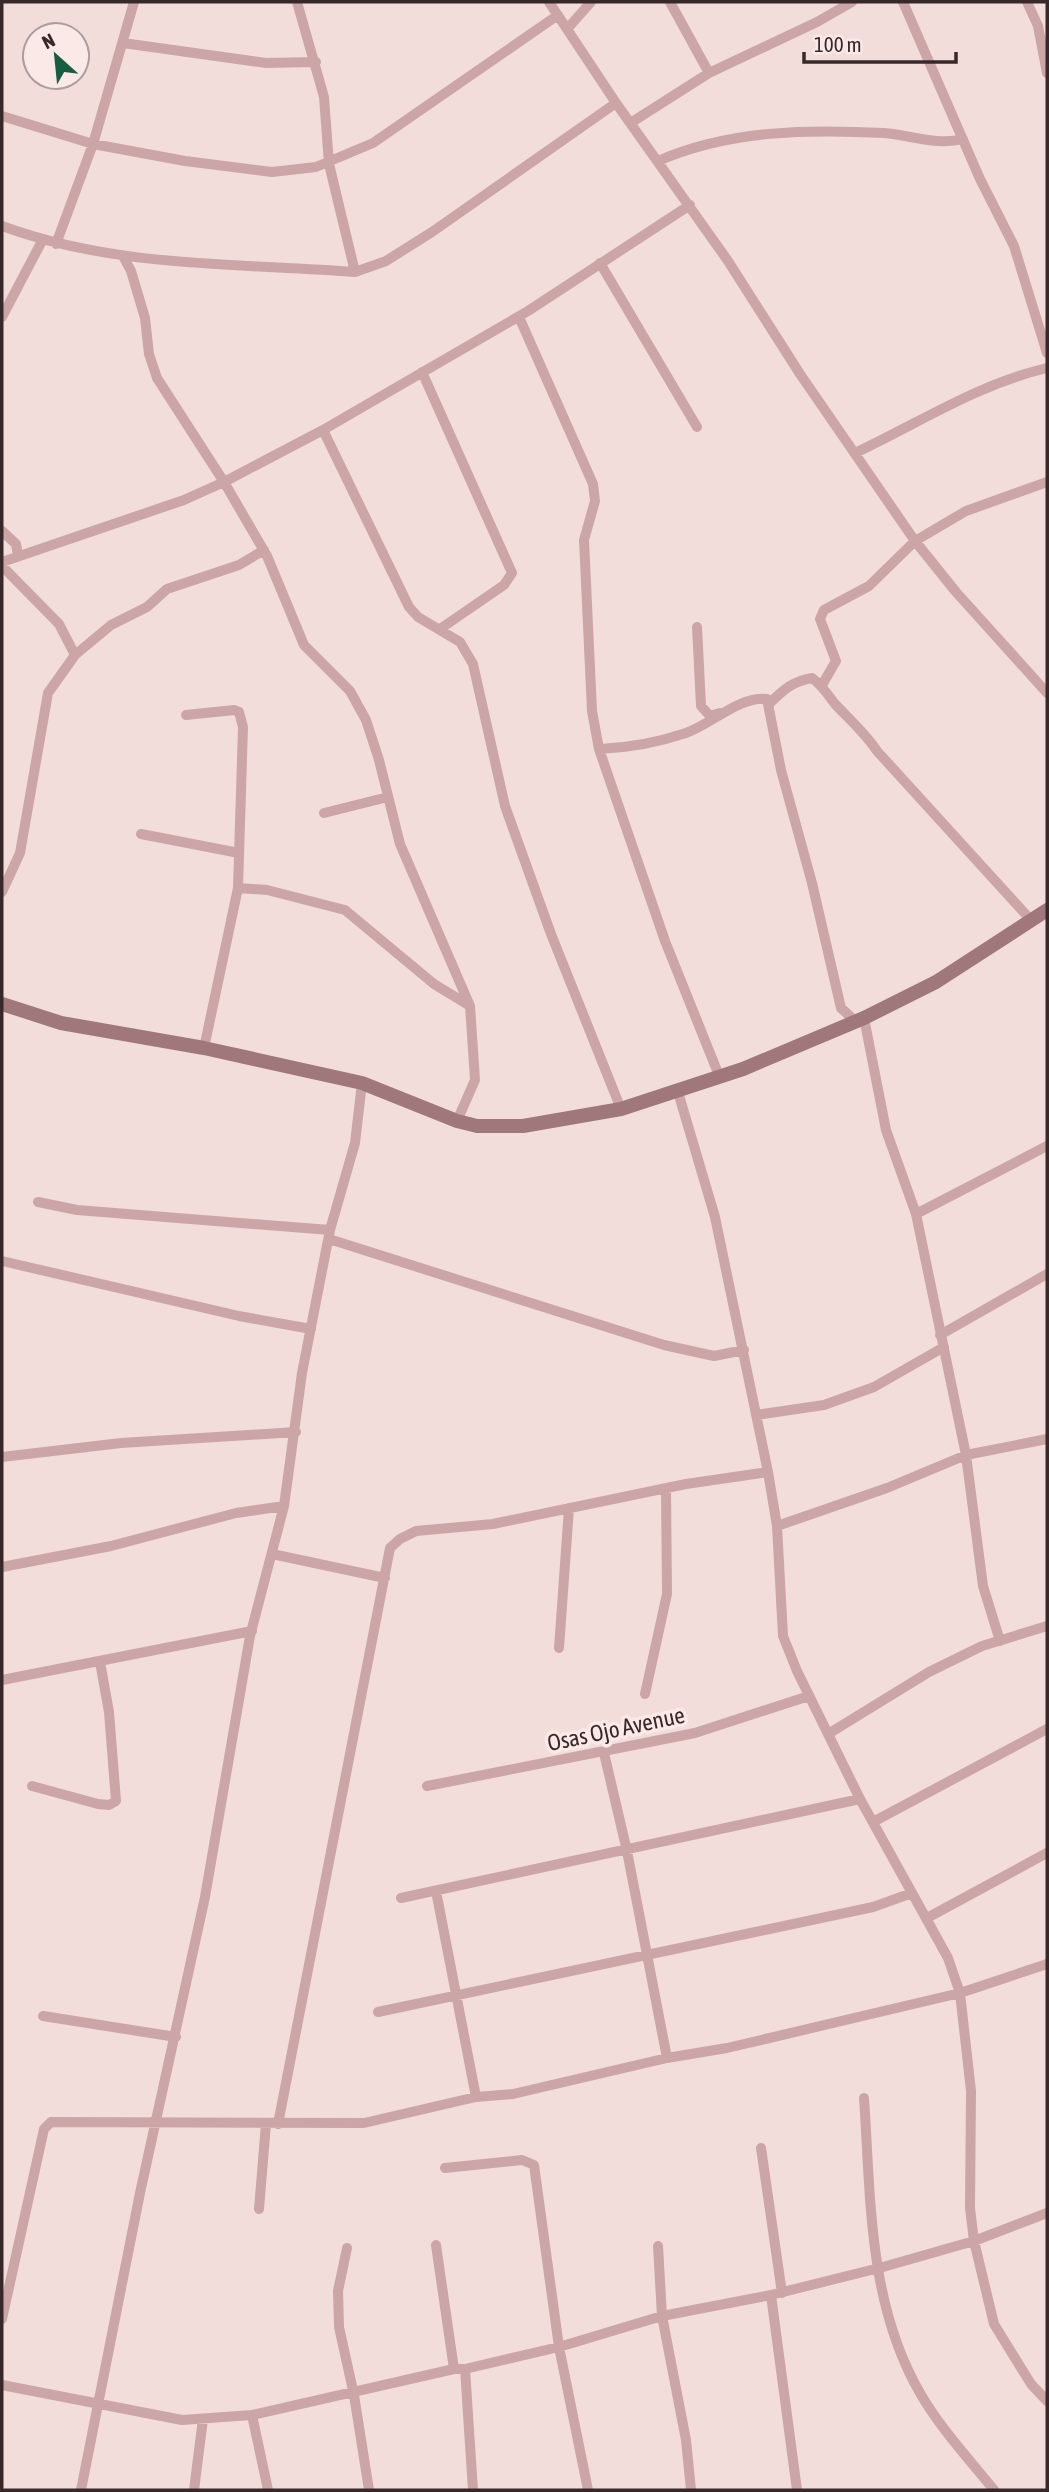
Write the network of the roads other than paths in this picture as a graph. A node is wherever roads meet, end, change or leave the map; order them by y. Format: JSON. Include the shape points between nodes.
{"nodes":[{"id":1,"x":134,"y":2,"type":"edge"},
{"id":2,"x":297,"y":2,"type":"edge"},
{"id":3,"x":550,"y":2,"type":"edge"},
{"id":4,"x":591,"y":2,"type":"edge"},
{"id":5,"x":670,"y":2,"type":"edge"},
{"id":6,"x":852,"y":2,"type":"edge"},
{"id":7,"x":903,"y":2,"type":"edge"},
{"id":8,"x":1027,"y":2,"type":"edge"},
{"id":9,"x":558,"y":15,"type":"junction"},
{"id":10,"x":568,"y":29,"type":"junction"},
{"id":11,"x":123,"y":43,"type":"junction"},
{"id":12,"x":316,"y":62,"type":"junction"},
{"id":13,"x":709,"y":73,"type":"junction"},
{"id":14,"x":1047,"y":73,"type":"edge"},
{"id":15,"x":616,"y":103,"type":"junction"},
{"id":16,"x":2,"y":116,"type":"edge"},
{"id":17,"x":632,"y":122,"type":"junction"},
{"id":18,"x":964,"y":139,"type":"junction"},
{"id":19,"x":93,"y":144,"type":"junction"},
{"id":20,"x":658,"y":161,"type":"junction"},
{"id":21,"x":329,"y":164,"type":"junction"},
{"id":22,"x":690,"y":205,"type":"junction"},
{"id":23,"x":2,"y":226,"type":"edge"},
{"id":24,"x":42,"y":241,"type":"junction"},
{"id":25,"x":56,"y":244,"type":"junction"},
{"id":26,"x":123,"y":256,"type":"junction"},
{"id":27,"x":600,"y":263,"type":"junction"},
{"id":28,"x":355,"y":272,"type":"junction"},
{"id":29,"x":2,"y":317,"type":"edge"},
{"id":30,"x":519,"y":317,"type":"junction"},
{"id":31,"x":1047,"y":353,"type":"edge"},
{"id":32,"x":1047,"y":368,"type":"edge"},
{"id":33,"x":422,"y":372,"type":"junction"},
{"id":34,"x":697,"y":427,"type":"dead end"},
{"id":35,"x":323,"y":430,"type":"junction"},
{"id":36,"x":855,"y":453,"type":"junction"},
{"id":37,"x":224,"y":482,"type":"junction"},
{"id":38,"x":1047,"y":482,"type":"edge"},
{"id":39,"x":2,"y":531,"type":"edge"},
{"id":40,"x":915,"y":541,"type":"junction"},
{"id":41,"x":264,"y":550,"type":"junction"},
{"id":42,"x":18,"y":555,"type":"junction"},
{"id":43,"x":2,"y":564,"type":"edge"},
{"id":44,"x":697,"y":627,"type":"dead end"},
{"id":45,"x":440,"y":629,"type":"junction"},
{"id":46,"x":75,"y":655,"type":"junction"},
{"id":47,"x":822,"y":685,"type":"junction"},
{"id":48,"x":1047,"y":693,"type":"edge"},
{"id":49,"x":770,"y":703,"type":"junction"},
{"id":50,"x":727,"y":712,"type":"junction"},
{"id":51,"x":186,"y":715,"type":"dead end"},
{"id":52,"x":600,"y":749,"type":"junction"},
{"id":53,"x":388,"y":797,"type":"junction"},
{"id":54,"x":324,"y":813,"type":"dead end"},
{"id":55,"x":141,"y":834,"type":"dead end"},
{"id":56,"x":239,"y":853,"type":"junction"},
{"id":57,"x":238,"y":888,"type":"junction"},
{"id":58,"x":2,"y":892,"type":"edge"},
{"id":59,"x":1047,"y":910,"type":"edge"},
{"id":60,"x":1030,"y":919,"type":"junction"},
{"id":61,"x":2,"y":1004,"type":"edge"},
{"id":62,"x":470,"y":1006,"type":"junction"},
{"id":63,"x":859,"y":1020,"type":"junction"},
{"id":64,"x":204,"y":1048,"type":"junction"},
{"id":65,"x":720,"y":1078,"type":"junction"},
{"id":66,"x":362,"y":1083,"type":"junction"},
{"id":67,"x":678,"y":1092,"type":"junction"},
{"id":68,"x":621,"y":1109,"type":"junction"},
{"id":69,"x":457,"y":1121,"type":"junction"},
{"id":70,"x":1047,"y":1146,"type":"edge"},
{"id":71,"x":38,"y":1202,"type":"dead end"},
{"id":72,"x":916,"y":1214,"type":"junction"},
{"id":73,"x":330,"y":1234,"type":"junction"},
{"id":74,"x":2,"y":1261,"type":"edge"},
{"id":75,"x":1047,"y":1274,"type":"edge"},
{"id":76,"x":311,"y":1329,"type":"junction"},
{"id":77,"x":940,"y":1335,"type":"junction"},
{"id":78,"x":944,"y":1348,"type":"junction"},
{"id":79,"x":744,"y":1350,"type":"junction"},
{"id":80,"x":757,"y":1415,"type":"junction"},
{"id":81,"x":296,"y":1432,"type":"junction"},
{"id":82,"x":1047,"y":1439,"type":"edge"},
{"id":83,"x":965,"y":1455,"type":"junction"},
{"id":84,"x":2,"y":1457,"type":"edge"},
{"id":85,"x":768,"y":1472,"type":"junction"},
{"id":86,"x":666,"y":1488,"type":"junction"},
{"id":87,"x":284,"y":1506,"type":"junction"},
{"id":88,"x":569,"y":1508,"type":"junction"},
{"id":89,"x":777,"y":1526,"type":"junction"},
{"id":90,"x":272,"y":1553,"type":"junction"},
{"id":91,"x":2,"y":1567,"type":"edge"},
{"id":92,"x":385,"y":1578,"type":"junction"},
{"id":93,"x":1047,"y":1626,"type":"edge"},
{"id":94,"x":251,"y":1631,"type":"junction"},
{"id":95,"x":1000,"y":1641,"type":"junction"},
{"id":96,"x":559,"y":1648,"type":"dead end"},
{"id":97,"x":100,"y":1662,"type":"junction"},
{"id":98,"x":2,"y":1680,"type":"edge"},
{"id":99,"x":645,"y":1694,"type":"dead end"},
{"id":100,"x":809,"y":1696,"type":"junction"},
{"id":101,"x":1047,"y":1729,"type":"edge"},
{"id":102,"x":828,"y":1734,"type":"junction"},
{"id":103,"x":604,"y":1753,"type":"junction"},
{"id":104,"x":32,"y":1786,"type":"dead end"},
{"id":105,"x":427,"y":1786,"type":"dead end"},
{"id":106,"x":860,"y":1799,"type":"junction"},
{"id":107,"x":873,"y":1822,"type":"junction"},
{"id":108,"x":627,"y":1851,"type":"junction"},
{"id":109,"x":1047,"y":1853,"type":"edge"},
{"id":110,"x":436,"y":1891,"type":"junction"},
{"id":111,"x":912,"y":1893,"type":"junction"},
{"id":112,"x":401,"y":1898,"type":"dead end"},
{"id":113,"x":927,"y":1918,"type":"junction"},
{"id":114,"x":648,"y":1956,"type":"junction"},
{"id":115,"x":1047,"y":1964,"type":"edge"},
{"id":116,"x":960,"y":1993,"type":"junction"},
{"id":117,"x":457,"y":1997,"type":"junction"},
{"id":118,"x":378,"y":2012,"type":"dead end"},
{"id":119,"x":43,"y":2016,"type":"dead end"},
{"id":120,"x":176,"y":2037,"type":"junction"},
{"id":121,"x":667,"y":2058,"type":"junction"},
{"id":122,"x":475,"y":2097,"type":"junction"},
{"id":123,"x":864,"y":2098,"type":"dead end"},
{"id":124,"x":158,"y":2122,"type":"junction"},
{"id":125,"x":266,"y":2124,"type":"junction"},
{"id":126,"x":278,"y":2124,"type":"junction"},
{"id":127,"x":761,"y":2148,"type":"dead end"},
{"id":128,"x":445,"y":2168,"type":"dead end"},
{"id":129,"x":259,"y":2209,"type":"dead end"},
{"id":130,"x":1047,"y":2213,"type":"edge"},
{"id":131,"x":974,"y":2241,"type":"junction"},
{"id":132,"x":436,"y":2245,"type":"dead end"},
{"id":133,"x":657,"y":2246,"type":"dead end"},
{"id":134,"x":347,"y":2248,"type":"dead end"},
{"id":135,"x":875,"y":2268,"type":"junction"},
{"id":136,"x":776,"y":2294,"type":"junction"},
{"id":137,"x":662,"y":2316,"type":"junction"},
{"id":138,"x":2,"y":2319,"type":"edge"},
{"id":139,"x":559,"y":2347,"type":"junction"},
{"id":140,"x":454,"y":2369,"type":"junction"},
{"id":141,"x":466,"y":2370,"type":"junction"},
{"id":142,"x":2,"y":2385,"type":"edge"},
{"id":143,"x":354,"y":2395,"type":"junction"},
{"id":144,"x":1047,"y":2401,"type":"edge"},
{"id":145,"x":97,"y":2404,"type":"junction"},
{"id":146,"x":252,"y":2416,"type":"junction"},
{"id":147,"x":203,"y":2419,"type":"junction"},
{"id":148,"x":81,"y":2490,"type":"edge"},
{"id":149,"x":194,"y":2490,"type":"edge"},
{"id":150,"x":268,"y":2490,"type":"edge"},
{"id":151,"x":369,"y":2490,"type":"edge"},
{"id":152,"x":473,"y":2490,"type":"edge"},
{"id":153,"x":588,"y":2490,"type":"edge"},
{"id":154,"x":691,"y":2490,"type":"edge"},
{"id":155,"x":797,"y":2490,"type":"edge"},
{"id":156,"x":995,"y":2490,"type":"edge"}],
"edges":[{"from":1,"to":11,"type":"street"},
{"from":2,"to":12,"type":"street"},
{"from":3,"to":9,"type":"street"},
{"from":4,"to":10,"type":"street"},
{"from":5,"to":13,"type":"street"},
{"from":6,"to":13,"type":"street"},
{"from":7,"to":18,"type":"street"},
{"from":8,"to":14,"type":"street","via":[[1038,26]]},
{"from":9,"to":10,"type":"street"},
{"from":9,"to":21,"type":"street","via":[[394,129]]},
{"from":10,"to":15,"type":"street"},
{"from":11,"to":12,"type":"street","via":[[266,63]]},
{"from":11,"to":19,"type":"street"},
{"from":12,"to":21,"type":"street","via":[[324,97]]},
{"from":13,"to":17,"type":"street"},
{"from":15,"to":17,"type":"street"},
{"from":15,"to":28,"type":"street","via":[[432,232],[386,261]]},
{"from":16,"to":19,"type":"street"},
{"from":17,"to":20,"type":"street"},
{"from":18,"to":20,"type":"street","via":[[946,142],[905,135],[775,132],[688,148]]},
{"from":18,"to":31,"type":"street","via":[[1018,255]]},
{"from":19,"to":21,"type":"street","via":[[272,172]]},
{"from":19,"to":25,"type":"street"},
{"from":20,"to":22,"type":"street"},
{"from":21,"to":28,"type":"street"},
{"from":22,"to":27,"type":"street"},
{"from":22,"to":36,"type":"street"},
{"from":23,"to":24,"type":"street"},
{"from":24,"to":25,"type":"street"},
{"from":24,"to":29,"type":"street"},
{"from":25,"to":26,"type":"street"},
{"from":26,"to":28,"type":"street","via":[[216,266]]},
{"from":26,"to":37,"type":"street","via":[[145,318],[157,378]]},
{"from":27,"to":30,"type":"street"},
{"from":27,"to":34,"type":"street"},
{"from":30,"to":33,"type":"street"},
{"from":30,"to":52,"type":"street","via":[[593,484],[595,501],[584,540],[592,711]]},
{"from":32,"to":36,"type":"street","via":[[972,393]]},
{"from":33,"to":35,"type":"street"},
{"from":33,"to":45,"type":"street","via":[[512,572],[505,585]]},
{"from":35,"to":37,"type":"street"},
{"from":35,"to":45,"type":"street","via":[[410,607]]},
{"from":36,"to":40,"type":"street"},
{"from":37,"to":41,"type":"street"},
{"from":37,"to":42,"type":"street","via":[[184,500]]},
{"from":38,"to":40,"type":"street","via":[[966,511]]},
{"from":39,"to":42,"type":"street","via":[[16,544]]},
{"from":40,"to":47,"type":"street","via":[[869,586],[820,614],[836,661]]},
{"from":40,"to":48,"type":"street"},
{"from":41,"to":46,"type":"street","via":[[246,562],[167,589]]},
{"from":41,"to":53,"type":"street","via":[[304,645],[350,691],[366,720]]},
{"from":42,"to":43,"type":"street"},
{"from":43,"to":46,"type":"street","via":[[59,624]]},
{"from":44,"to":50,"type":"street","via":[[701,706],[710,716]]},
{"from":45,"to":68,"type":"street","via":[[460,642],[473,664],[505,806]]},
{"from":46,"to":58,"type":"street","via":[[48,693],[20,853]]},
{"from":47,"to":49,"type":"street","via":[[812,678],[800,680]]},
{"from":47,"to":60,"type":"street"},
{"from":49,"to":50,"type":"street","via":[[761,698]]},
{"from":49,"to":63,"type":"street","via":[[781,770],[841,1008]]},
{"from":50,"to":52,"type":"street","via":[[688,732]]},
{"from":51,"to":56,"type":"street","via":[[239,712],[243,752]]},
{"from":52,"to":65,"type":"street","via":[[665,941]]},
{"from":53,"to":54,"type":"street"},
{"from":53,"to":62,"type":"street","via":[[400,845]]},
{"from":55,"to":56,"type":"street"},
{"from":56,"to":57,"type":"street"},
{"from":57,"to":62,"type":"street","via":[[267,890],[345,910],[434,984]]},
{"from":57,"to":64,"type":"street"},
{"from":59,"to":60,"type":"street"},
{"from":60,"to":63,"type":"street","via":[[936,982]]},
{"from":61,"to":64,"type":"street","via":[[61,1023]]},
{"from":62,"to":69,"type":"street","via":[[475,1080]]},
{"from":63,"to":65,"type":"street"},
{"from":63,"to":72,"type":"street","via":[[886,1130]]},
{"from":64,"to":66,"type":"street"},
{"from":65,"to":67,"type":"street"},
{"from":66,"to":69,"type":"street"},
{"from":66,"to":73,"type":"street","via":[[355,1143]]},
{"from":67,"to":68,"type":"street"},
{"from":67,"to":79,"type":"street","via":[[715,1217]]},
{"from":68,"to":69,"type":"street","via":[[523,1126]]},
{"from":70,"to":72,"type":"street"},
{"from":71,"to":73,"type":"street","via":[[77,1210]]},
{"from":72,"to":77,"type":"street"},
{"from":73,"to":76,"type":"street"},
{"from":73,"to":79,"type":"street","via":[[664,1345],[714,1356]]},
{"from":74,"to":76,"type":"street","via":[[239,1317]]},
{"from":75,"to":77,"type":"street"},
{"from":76,"to":81,"type":"street"},
{"from":77,"to":78,"type":"street"},
{"from":78,"to":80,"type":"street","via":[[874,1387],[824,1405]]},
{"from":78,"to":83,"type":"street"},
{"from":79,"to":80,"type":"street"},
{"from":80,"to":85,"type":"street"},
{"from":81,"to":84,"type":"street","via":[[121,1443]]},
{"from":81,"to":87,"type":"street"},
{"from":82,"to":83,"type":"street"},
{"from":83,"to":89,"type":"street"},
{"from":83,"to":95,"type":"street","via":[[983,1587]]},
{"from":85,"to":86,"type":"street"},
{"from":85,"to":89,"type":"street"},
{"from":86,"to":88,"type":"street"},
{"from":86,"to":99,"type":"street","via":[[667,1594]]},
{"from":87,"to":90,"type":"street"},
{"from":87,"to":91,"type":"street"},
{"from":88,"to":92,"type":"street","via":[[494,1524],[416,1531],[390,1548]]},
{"from":88,"to":96,"type":"street"},
{"from":89,"to":100,"type":"street","via":[[783,1636]]},
{"from":90,"to":92,"type":"street"},
{"from":90,"to":94,"type":"street"},
{"from":92,"to":126,"type":"street"},
{"from":93,"to":95,"type":"street"},
{"from":94,"to":97,"type":"street"},
{"from":94,"to":120,"type":"street"},
{"from":95,"to":102,"type":"street","via":[[929,1672]]},
{"from":97,"to":98,"type":"street"},
{"from":97,"to":104,"type":"street","via":[[116,1801],[98,1804]]},
{"from":100,"to":102,"type":"street"},
{"from":100,"to":103,"type":"street","name":"Osas Ojo Avenue","via":[[695,1733]]},
{"from":101,"to":107,"type":"street"},
{"from":102,"to":106,"type":"street"},
{"from":103,"to":105,"type":"street","name":"Osas Ojo Avenue"},
{"from":103,"to":108,"type":"street"},
{"from":106,"to":107,"type":"street"},
{"from":106,"to":108,"type":"street"},
{"from":107,"to":111,"type":"street"},
{"from":108,"to":110,"type":"street"},
{"from":108,"to":114,"type":"street"},
{"from":109,"to":113,"type":"street"},
{"from":110,"to":112,"type":"street"},
{"from":110,"to":117,"type":"street"},
{"from":111,"to":113,"type":"street"},
{"from":111,"to":114,"type":"street","via":[[873,1907]]},
{"from":113,"to":116,"type":"street"},
{"from":114,"to":117,"type":"street"},
{"from":114,"to":121,"type":"street"},
{"from":115,"to":116,"type":"street"},
{"from":116,"to":121,"type":"street"},
{"from":116,"to":131,"type":"street","via":[[971,2091]]},
{"from":117,"to":118,"type":"street"},
{"from":117,"to":122,"type":"street"},
{"from":119,"to":120,"type":"street"},
{"from":120,"to":124,"type":"street"},
{"from":121,"to":122,"type":"street","via":[[513,2094]]},
{"from":122,"to":126,"type":"street","via":[[364,2123]]},
{"from":123,"to":135,"type":"street"},
{"from":124,"to":125,"type":"street"},
{"from":124,"to":138,"type":"street","via":[[47,2123]]},
{"from":124,"to":145,"type":"street"},
{"from":125,"to":126,"type":"street"},
{"from":125,"to":129,"type":"street"},
{"from":127,"to":136,"type":"street"},
{"from":128,"to":139,"type":"street","via":[[522,2160],[534,2165]]},
{"from":130,"to":131,"type":"street"},
{"from":131,"to":135,"type":"street"},
{"from":131,"to":144,"type":"street","via":[[994,2324],[1031,2384]]},
{"from":132,"to":140,"type":"street"},
{"from":133,"to":137,"type":"street"},
{"from":134,"to":143,"type":"street","via":[[338,2291],[339,2327]]},
{"from":135,"to":136,"type":"street"},
{"from":135,"to":156,"type":"street","via":[[892,2330],[920,2393]]},
{"from":136,"to":137,"type":"street"},
{"from":136,"to":155,"type":"street"},
{"from":137,"to":139,"type":"street"},
{"from":137,"to":154,"type":"street"},
{"from":139,"to":141,"type":"street"},
{"from":139,"to":153,"type":"street"},
{"from":140,"to":141,"type":"street"},
{"from":140,"to":143,"type":"street"},
{"from":141,"to":152,"type":"street"},
{"from":142,"to":145,"type":"street"},
{"from":143,"to":146,"type":"street"},
{"from":143,"to":151,"type":"street"},
{"from":145,"to":147,"type":"street","via":[[181,2420]]},
{"from":145,"to":148,"type":"street"},
{"from":146,"to":147,"type":"street"},
{"from":146,"to":150,"type":"street"},
{"from":147,"to":149,"type":"street"}]}
